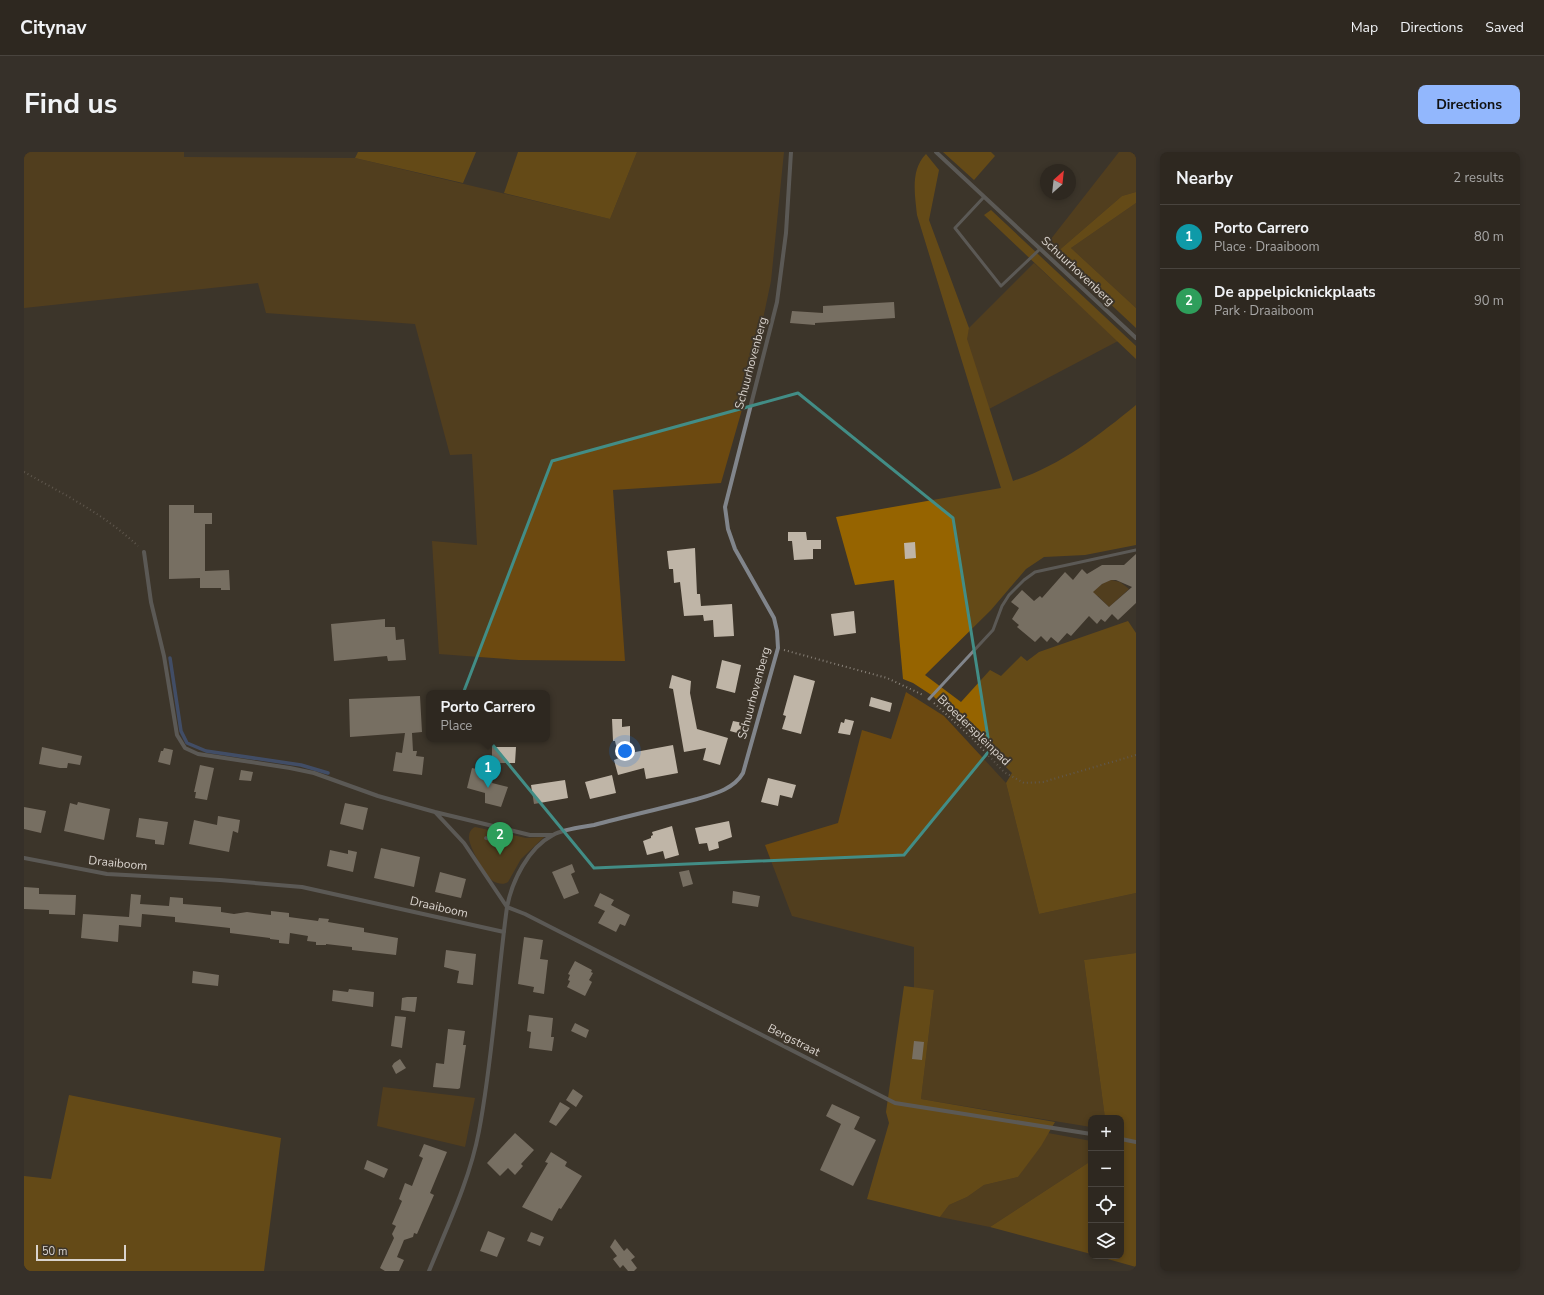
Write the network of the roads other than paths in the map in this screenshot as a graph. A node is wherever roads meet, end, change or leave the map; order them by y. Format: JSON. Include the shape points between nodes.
{"nodes":[{"id":1,"x":791,"y":152,"type":"edge"},
{"id":2,"x":936,"y":152,"type":"edge"},
{"id":3,"x":984,"y":197,"type":"junction"},
{"id":4,"x":1040,"y":249,"type":"junction"},
{"id":5,"x":1136,"y":338,"type":"edge"},
{"id":6,"x":1136,"y":550,"type":"edge"},
{"id":7,"x":144,"y":552,"type":"road end"},
{"id":8,"x":928,"y":699,"type":"road end"},
{"id":9,"x":435,"y":812,"type":"junction"},
{"id":10,"x":508,"y":830,"type":"junction"},
{"id":11,"x":553,"y":835,"type":"junction"},
{"id":12,"x":486,"y":838,"type":"dead end"},
{"id":13,"x":24,"y":858,"type":"edge"},
{"id":14,"x":507,"y":907,"type":"junction"},
{"id":15,"x":504,"y":932,"type":"junction"},
{"id":16,"x":1088,"y":1134,"type":"edge"},
{"id":17,"x":1124,"y":1139,"type":"edge"},
{"id":18,"x":1136,"y":1142,"type":"edge"},
{"id":19,"x":430,"y":1271,"type":"edge"}],
"edges":[{"from":1,"to":11,"type":"street","name":"Schuurhovenberg","via":[[786,233],[777,302],[725,507],[728,529],[735,549],[774,618],[777,631],[778,648],[743,773],[736,783],[714,794]]},
{"from":2,"to":3,"type":"street","name":"Schuurhovenberg"},
{"from":3,"to":4,"type":"street","name":"Schuurhovenberg"},
{"from":3,"to":4,"type":"lane","via":[[955,228],[1001,286]]},
{"from":4,"to":5,"type":"street","name":"Schuurhovenberg"},
{"from":6,"to":8,"type":"lane","via":[[1035,572],[1009,595],[993,630]]},
{"from":7,"to":9,"type":"street","via":[[177,735],[185,748],[198,754],[314,773],[378,796]]},
{"from":9,"to":10,"type":"street"},
{"from":9,"to":14,"type":"street","via":[[464,843]]},
{"from":10,"to":11,"type":"street","via":[[530,835]]},
{"from":10,"to":12,"type":"street","via":[[503,843]]},
{"from":11,"to":14,"type":"street","name":"Schuurhovenberg","via":[[535,850],[518,873]]},
{"from":13,"to":15,"type":"street","name":"Draaiboom","via":[[107,874],[302,887]]},
{"from":14,"to":15,"type":"street","name":"Schuurhovenberg"},
{"from":14,"to":16,"type":"street","name":"Bergstraat","via":[[895,1103]]},
{"from":15,"to":19,"type":"street","via":[[479,1132],[459,1200]]},
{"from":17,"to":18,"type":"street"}]}
